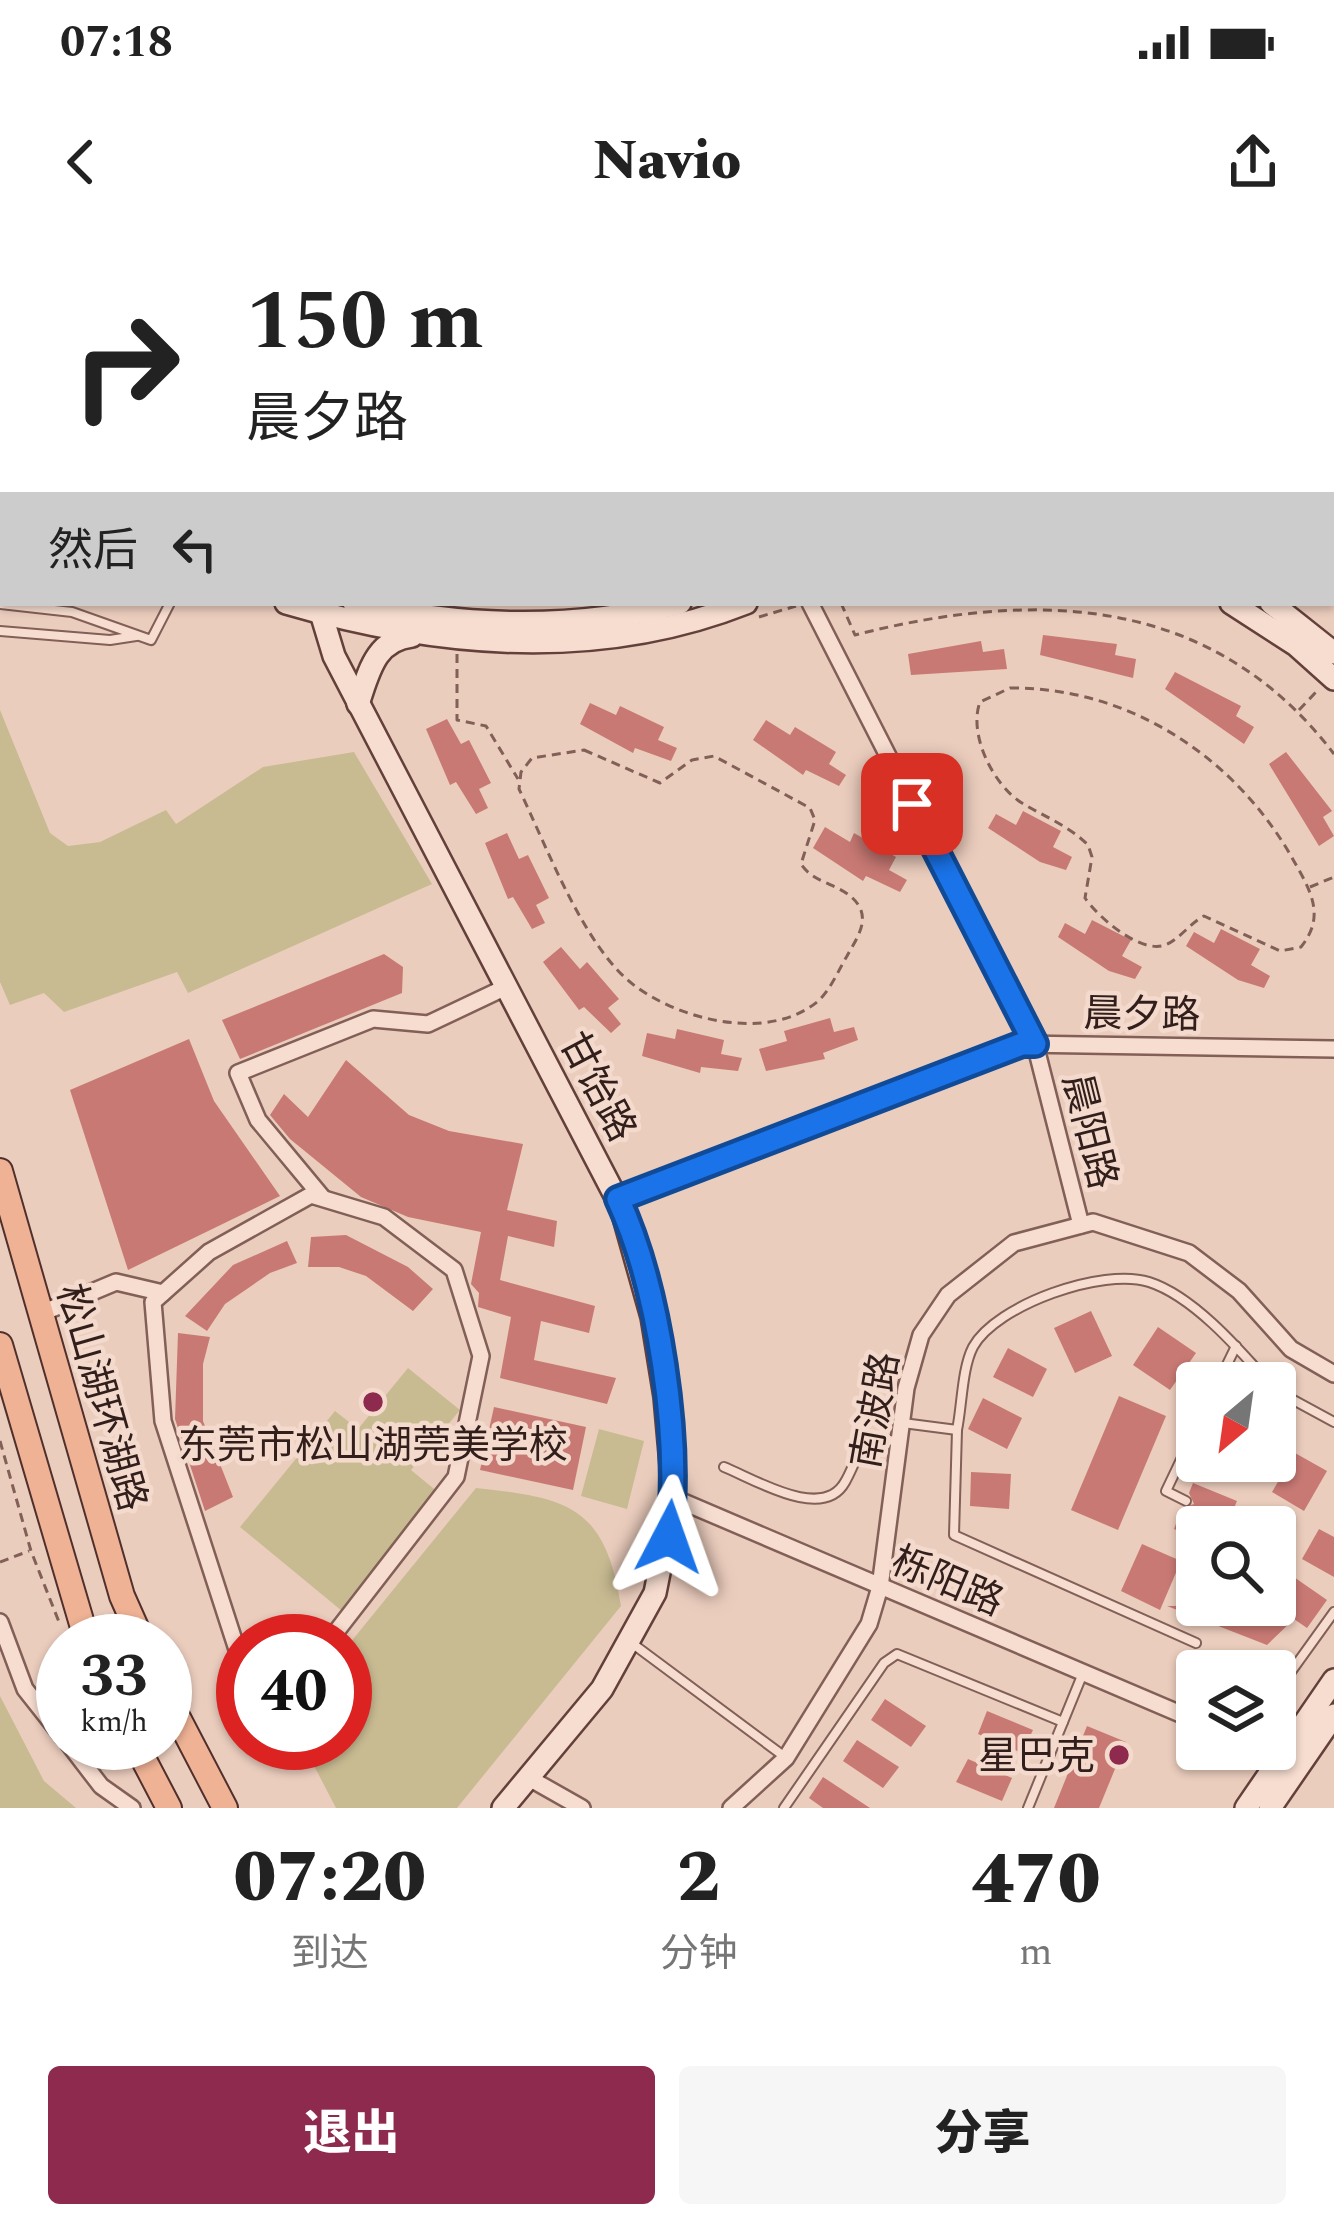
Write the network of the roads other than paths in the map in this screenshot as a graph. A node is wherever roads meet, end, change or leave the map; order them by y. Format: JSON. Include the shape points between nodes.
{"nodes":[{"id":1,"x":18,"y":606,"type":"edge"},
{"id":2,"x":169,"y":606,"type":"edge"},
{"id":3,"x":371,"y":606,"type":"edge"},
{"id":4,"x":665,"y":606,"type":"edge"},
{"id":5,"x":734,"y":606,"type":"edge"},
{"id":6,"x":812,"y":606,"type":"edge"},
{"id":7,"x":1236,"y":606,"type":"edge"},
{"id":8,"x":1274,"y":606,"type":"edge"},
{"id":9,"x":318,"y":608,"type":"edge"},
{"id":10,"x":0,"y":631,"type":"edge"},
{"id":11,"x":418,"y":635,"type":"junction"},
{"id":12,"x":138,"y":636,"type":"junction"},
{"id":13,"x":1331,"y":669,"type":"edge"},
{"id":14,"x":358,"y":704,"type":"junction"},
{"id":15,"x":504,"y":988,"type":"junction"},
{"id":16,"x":1035,"y":1044,"type":"junction"},
{"id":17,"x":1334,"y":1049,"type":"edge"},
{"id":18,"x":0,"y":1171,"type":"edge"},
{"id":19,"x":322,"y":1197,"type":"junction"},
{"id":20,"x":618,"y":1199,"type":"junction"},
{"id":21,"x":1081,"y":1226,"type":"junction"},
{"id":22,"x":163,"y":1293,"type":"junction"},
{"id":23,"x":42,"y":1313,"type":"junction"},
{"id":24,"x":0,"y":1346,"type":"edge"},
{"id":25,"x":1236,"y":1346,"type":"junction"},
{"id":26,"x":1228,"y":1362,"type":"edge"},
{"id":27,"x":1250,"y":1362,"type":"edge"},
{"id":28,"x":1334,"y":1375,"type":"edge"},
{"id":29,"x":1296,"y":1400,"type":"edge"},
{"id":30,"x":902,"y":1422,"type":"junction"},
{"id":31,"x":1334,"y":1422,"type":"edge"},
{"id":32,"x":957,"y":1430,"type":"junction"},
{"id":33,"x":899,"y":1442,"type":"junction"},
{"id":34,"x":724,"y":1467,"type":"dead end"},
{"id":35,"x":1176,"y":1470,"type":"edge"},
{"id":36,"x":674,"y":1498,"type":"junction"},
{"id":37,"x":1186,"y":1501,"type":"dead end"},
{"id":38,"x":880,"y":1587,"type":"junction"},
{"id":39,"x":1334,"y":1612,"type":"edge"},
{"id":40,"x":79,"y":1614,"type":"edge"},
{"id":41,"x":130,"y":1614,"type":"edge"},
{"id":42,"x":226,"y":1614,"type":"edge"},
{"id":43,"x":350,"y":1614,"type":"edge"},
{"id":44,"x":0,"y":1622,"type":"edge"},
{"id":45,"x":630,"y":1642,"type":"junction"},
{"id":46,"x":1196,"y":1643,"type":"dead end"},
{"id":47,"x":1296,"y":1665,"type":"edge"},
{"id":48,"x":1083,"y":1672,"type":"junction"},
{"id":49,"x":1334,"y":1680,"type":"edge"},
{"id":50,"x":36,"y":1702,"type":"edge"},
{"id":51,"x":1176,"y":1712,"type":"edge"},
{"id":52,"x":1334,"y":1715,"type":"edge"},
{"id":53,"x":1063,"y":1722,"type":"junction"},
{"id":54,"x":1296,"y":1736,"type":"edge"},
{"id":55,"x":192,"y":1745,"type":"edge"},
{"id":56,"x":1296,"y":1746,"type":"edge"},
{"id":57,"x":786,"y":1758,"type":"junction"},
{"id":58,"x":88,"y":1770,"type":"edge"},
{"id":59,"x":149,"y":1770,"type":"edge"},
{"id":60,"x":1273,"y":1770,"type":"edge"},
{"id":61,"x":1278,"y":1770,"type":"edge"},
{"id":62,"x":529,"y":1778,"type":"junction"},
{"id":63,"x":132,"y":1808,"type":"edge"},
{"id":64,"x":169,"y":1808,"type":"edge"},
{"id":65,"x":225,"y":1808,"type":"edge"},
{"id":66,"x":503,"y":1808,"type":"edge"},
{"id":67,"x":581,"y":1808,"type":"edge"},
{"id":68,"x":731,"y":1808,"type":"edge"},
{"id":69,"x":784,"y":1808,"type":"edge"},
{"id":70,"x":1028,"y":1808,"type":"edge"},
{"id":71,"x":1246,"y":1808,"type":"edge"},
{"id":72,"x":1270,"y":1808,"type":"edge"}],
"edges":[{"from":1,"to":12,"type":"lane","via":[[72,612]]},
{"from":2,"to":12,"type":"lane","via":[[152,640]]},
{"from":3,"to":4,"type":"street","via":[[544,623]]},
{"from":5,"to":11,"type":"street","via":[[599,639]]},
{"from":6,"to":16,"type":"street","name":"晨阳路"},
{"from":7,"to":13,"type":"street"},
{"from":8,"to":13,"type":"street"},
{"from":9,"to":11,"type":"street"},
{"from":9,"to":14,"type":"street","name":"甘饴路"},
{"from":10,"to":12,"type":"lane"},
{"from":11,"to":14,"type":"street","via":[[394,638],[376,655]]},
{"from":14,"to":15,"type":"street","name":"甘饴路"},
{"from":15,"to":19,"type":"street","via":[[428,1024],[373,1019],[238,1073],[258,1120]]},
{"from":15,"to":20,"type":"street","name":"甘饴路"},
{"from":16,"to":17,"type":"street","name":"晨夕路"},
{"from":16,"to":20,"type":"street","name":"晨夕路"},
{"from":16,"to":21,"type":"street","name":"晨阳路"},
{"from":18,"to":23,"type":"main road","name":"松山湖环湖路"},
{"from":19,"to":22,"type":"street","via":[[209,1252]]},
{"from":19,"to":43,"type":"street","via":[[383,1217],[454,1270],[481,1357],[456,1477]]},
{"from":20,"to":36,"type":"street","name":"甘饴路","via":[[652,1317]]},
{"from":21,"to":28,"type":"street","name":"南波路","via":[[1093,1222],[1189,1253],[1291,1348]]},
{"from":21,"to":30,"type":"street","name":"南波路","via":[[1014,1244],[948,1295],[921,1335]]},
{"from":22,"to":23,"type":"street","via":[[116,1282]]},
{"from":22,"to":42,"type":"street","via":[[153,1302],[163,1421]]},
{"from":23,"to":41,"type":"main road","name":"松山湖环湖路"},
{"from":24,"to":40,"type":"main road"},
{"from":25,"to":26,"type":"lane"},
{"from":25,"to":27,"type":"lane"},
{"from":25,"to":32,"type":"lane","via":[[1148,1281],[1081,1284],[1016,1307],[973,1347]]},
{"from":29,"to":31,"type":"lane"},
{"from":30,"to":32,"type":"lane"},
{"from":30,"to":33,"type":"street","name":"南波路"},
{"from":32,"to":46,"type":"lane","via":[[954,1535]]},
{"from":33,"to":34,"type":"lane","via":[[877,1437],[862,1445],[829,1498],[807,1499]]},
{"from":33,"to":38,"type":"street","name":"南波路"},
{"from":35,"to":37,"type":"lane","via":[[1166,1491]]},
{"from":36,"to":38,"type":"street","name":"栎阳路"},
{"from":36,"to":45,"type":"street","name":"甘饴路","via":[[663,1568]]},
{"from":38,"to":48,"type":"street","name":"栎阳路"},
{"from":38,"to":57,"type":"street","name":"南波路","via":[[869,1624]]},
{"from":39,"to":47,"type":"lane"},
{"from":44,"to":50,"type":"street"},
{"from":45,"to":57,"type":"lane"},
{"from":45,"to":62,"type":"street","name":"甘饴路","via":[[576,1725]]},
{"from":48,"to":51,"type":"street","name":"栎阳路"},
{"from":48,"to":53,"type":"lane"},
{"from":49,"to":54,"type":"street"},
{"from":52,"to":56,"type":"street"},
{"from":53,"to":69,"type":"lane","via":[[897,1654]]},
{"from":53,"to":70,"type":"lane"},
{"from":55,"to":65,"type":"main road"},
{"from":57,"to":68,"type":"street","name":"南波路"},
{"from":58,"to":63,"type":"street"},
{"from":59,"to":64,"type":"main road"},
{"from":60,"to":71,"type":"street"},
{"from":61,"to":72,"type":"street"},
{"from":62,"to":66,"type":"street","name":"甘饴路"},
{"from":62,"to":67,"type":"street"}]}
